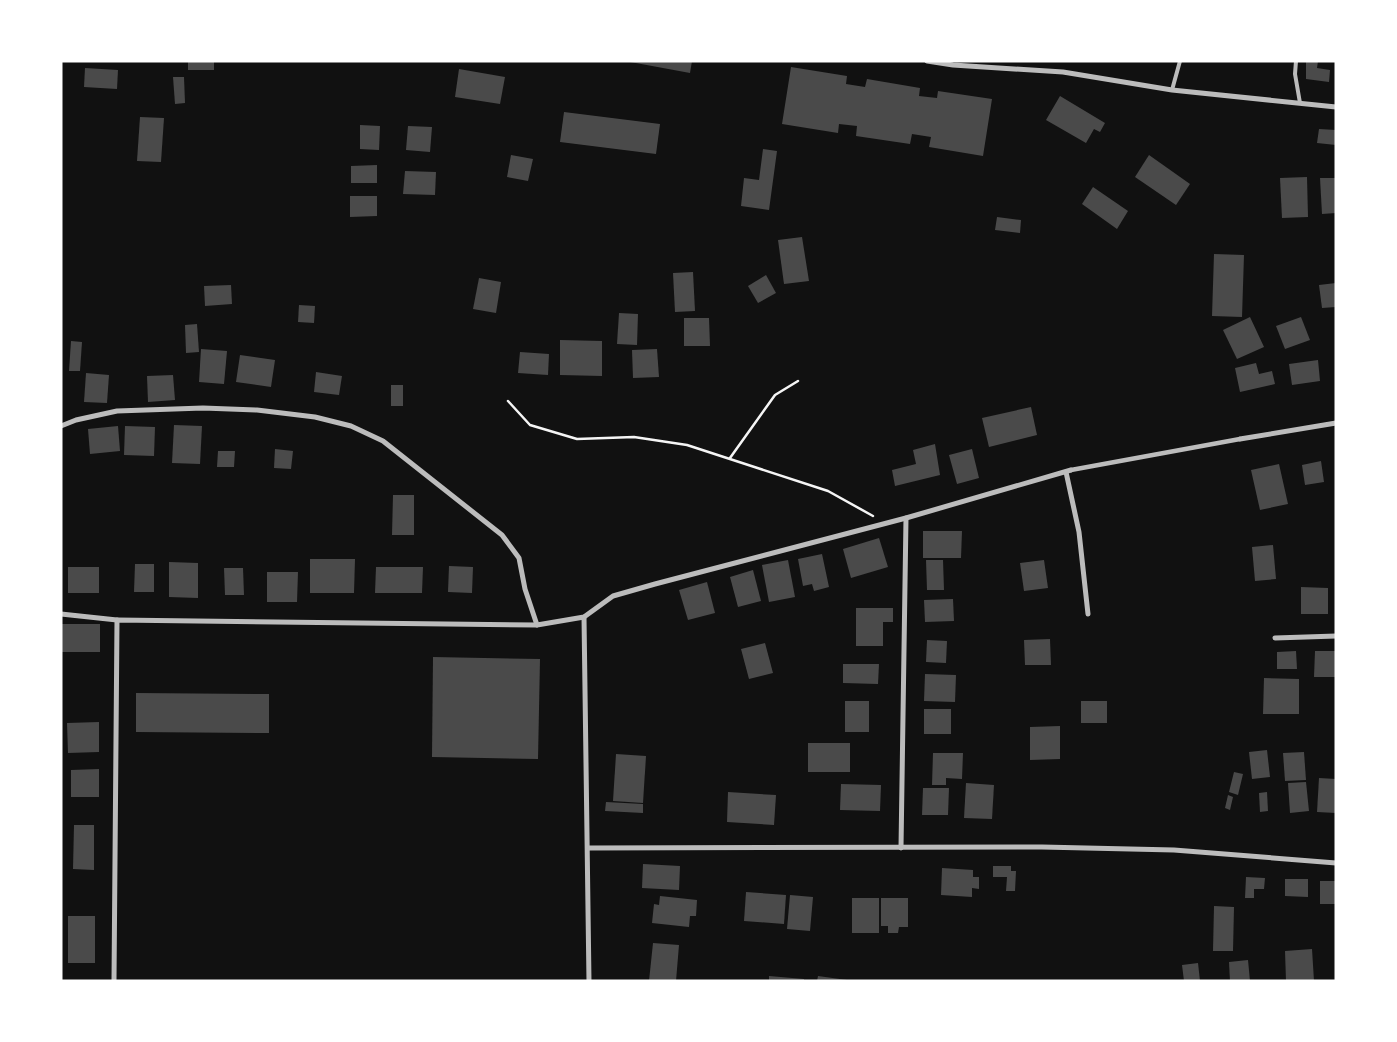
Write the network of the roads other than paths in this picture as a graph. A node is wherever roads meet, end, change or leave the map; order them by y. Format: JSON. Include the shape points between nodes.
{"nodes":[{"id":1,"x":928,"y":61,"type":"edge"},
{"id":2,"x":1180,"y":61,"type":"edge"},
{"id":3,"x":1296,"y":61,"type":"edge"},
{"id":4,"x":1172,"y":90,"type":"junction"},
{"id":5,"x":1300,"y":103,"type":"junction"},
{"id":6,"x":1336,"y":107,"type":"edge"},
{"id":7,"x":1336,"y":423,"type":"edge"},
{"id":8,"x":61,"y":426,"type":"edge"},
{"id":9,"x":1240,"y":440,"type":"joint"},
{"id":10,"x":1069,"y":471,"type":"junction"},
{"id":11,"x":906,"y":518,"type":"junction"},
{"id":12,"x":61,"y":614,"type":"edge"},
{"id":13,"x":1088,"y":614,"type":"dead end"},
{"id":14,"x":584,"y":617,"type":"junction"},
{"id":15,"x":117,"y":620,"type":"junction"},
{"id":16,"x":537,"y":625,"type":"junction"},
{"id":17,"x":1336,"y":636,"type":"edge"},
{"id":18,"x":1275,"y":638,"type":"dead end"},
{"id":19,"x":588,"y":848,"type":"junction"},
{"id":20,"x":900,"y":848,"type":"junction"},
{"id":21,"x":1336,"y":863,"type":"edge"},
{"id":22,"x":114,"y":981,"type":"edge"},
{"id":23,"x":589,"y":981,"type":"edge"}],
"edges":[{"from":1,"to":4,"type":"street","via":[[1064,72]]},
{"from":2,"to":4,"type":"lane"},
{"from":3,"to":5,"type":"lane"},
{"from":4,"to":5,"type":"street"},
{"from":5,"to":6,"type":"street"},
{"from":7,"to":9,"type":"street"},
{"from":8,"to":16,"type":"street","via":[[117,411],[202,408],[257,410],[351,426],[383,441],[502,535],[519,558]]},
{"from":9,"to":10,"type":"street"},
{"from":10,"to":11,"type":"street"},
{"from":10,"to":13,"type":"street"},
{"from":11,"to":14,"type":"street","via":[[613,596]]},
{"from":11,"to":20,"type":"street"},
{"from":12,"to":15,"type":"street"},
{"from":14,"to":16,"type":"street"},
{"from":14,"to":19,"type":"street"},
{"from":15,"to":16,"type":"street"},
{"from":15,"to":22,"type":"street"},
{"from":17,"to":18,"type":"street"},
{"from":19,"to":20,"type":"street"},
{"from":19,"to":23,"type":"street"},
{"from":20,"to":21,"type":"street","via":[[1174,850]]}]}
